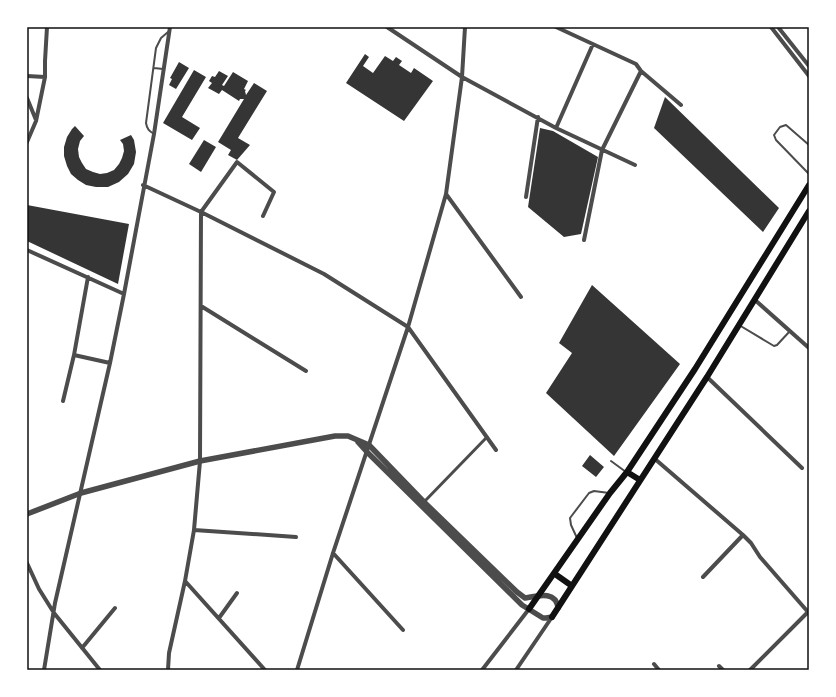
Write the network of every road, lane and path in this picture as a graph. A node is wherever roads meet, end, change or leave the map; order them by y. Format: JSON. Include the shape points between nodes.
{"nodes":[{"id":1,"x":47,"y":27,"type":"edge"},
{"id":2,"x":387,"y":27,"type":"edge"},
{"id":3,"x":465,"y":27,"type":"edge"},
{"id":4,"x":556,"y":27,"type":"edge"},
{"id":5,"x":771,"y":27,"type":"edge"},
{"id":6,"x":778,"y":27,"type":"edge"},
{"id":7,"x":170,"y":29,"type":"edge"},
{"id":8,"x":593,"y":44,"type":"junction"},
{"id":9,"x":809,"y":66,"type":"edge"},
{"id":10,"x":154,"y":68,"type":"junction"},
{"id":11,"x":163,"y":69,"type":"junction"},
{"id":12,"x":641,"y":71,"type":"junction"},
{"id":13,"x":27,"y":76,"type":"edge"},
{"id":14,"x":809,"y":76,"type":"edge"},
{"id":15,"x":45,"y":77,"type":"junction"},
{"id":16,"x":462,"y":77,"type":"junction"},
{"id":17,"x":27,"y":98,"type":"edge"},
{"id":18,"x":681,"y":105,"type":"dead end"},
{"id":19,"x":538,"y":117,"type":"junction"},
{"id":20,"x":36,"y":121,"type":"junction"},
{"id":21,"x":556,"y":128,"type":"junction"},
{"id":22,"x":154,"y":134,"type":"junction"},
{"id":23,"x":27,"y":142,"type":"edge"},
{"id":24,"x":809,"y":145,"type":"edge"},
{"id":25,"x":602,"y":150,"type":"junction"},
{"id":26,"x":635,"y":165,"type":"dead end"},
{"id":27,"x":809,"y":174,"type":"edge"},
{"id":28,"x":809,"y":185,"type":"edge"},
{"id":29,"x":143,"y":186,"type":"junction"},
{"id":30,"x":446,"y":194,"type":"junction"},
{"id":31,"x":526,"y":197,"type":"dead end"},
{"id":32,"x":809,"y":211,"type":"edge"},
{"id":33,"x":201,"y":212,"type":"junction"},
{"id":34,"x":263,"y":216,"type":"dead end"},
{"id":35,"x":584,"y":240,"type":"dead end"},
{"id":36,"x":27,"y":250,"type":"edge"},
{"id":37,"x":88,"y":277,"type":"junction"},
{"id":38,"x":124,"y":294,"type":"junction"},
{"id":39,"x":521,"y":297,"type":"dead end"},
{"id":40,"x":755,"y":300,"type":"junction"},
{"id":41,"x":201,"y":306,"type":"junction"},
{"id":42,"x":739,"y":325,"type":"junction"},
{"id":43,"x":408,"y":327,"type":"junction"},
{"id":44,"x":790,"y":331,"type":"junction"},
{"id":45,"x":809,"y":348,"type":"edge"},
{"id":46,"x":74,"y":355,"type":"junction"},
{"id":47,"x":110,"y":363,"type":"junction"},
{"id":48,"x":306,"y":372,"type":"dead end"},
{"id":49,"x":707,"y":377,"type":"junction"},
{"id":50,"x":63,"y":401,"type":"dead end"},
{"id":51,"x":487,"y":437,"type":"junction"},
{"id":52,"x":358,"y":441,"type":"junction"},
{"id":53,"x":369,"y":445,"type":"junction"},
{"id":54,"x":496,"y":450,"type":"dead end"},
{"id":55,"x":367,"y":452,"type":"junction"},
{"id":56,"x":655,"y":459,"type":"junction"},
{"id":57,"x":611,"y":460,"type":"dead end"},
{"id":58,"x":200,"y":461,"type":"junction"},
{"id":59,"x":802,"y":468,"type":"dead end"},
{"id":60,"x":627,"y":472,"type":"junction"},
{"id":61,"x":640,"y":480,"type":"junction"},
{"id":62,"x":81,"y":493,"type":"junction"},
{"id":63,"x":610,"y":493,"type":"junction"},
{"id":64,"x":424,"y":502,"type":"junction"},
{"id":65,"x":27,"y":514,"type":"edge"},
{"id":66,"x":194,"y":530,"type":"junction"},
{"id":67,"x":743,"y":535,"type":"junction"},
{"id":68,"x":296,"y":537,"type":"dead end"},
{"id":69,"x":578,"y":540,"type":"junction"},
{"id":70,"x":333,"y":553,"type":"junction"},
{"id":71,"x":27,"y":564,"type":"edge"},
{"id":72,"x":555,"y":574,"type":"junction"},
{"id":73,"x":702,"y":577,"type":"dead end"},
{"id":74,"x":185,"y":581,"type":"junction"},
{"id":75,"x":572,"y":586,"type":"junction"},
{"id":76,"x":237,"y":593,"type":"dead end"},
{"id":77,"x":540,"y":595,"type":"junction"},
{"id":78,"x":115,"y":608,"type":"dead end"},
{"id":79,"x":558,"y":608,"type":"junction"},
{"id":80,"x":529,"y":609,"type":"junction"},
{"id":81,"x":809,"y":612,"type":"edge"},
{"id":82,"x":54,"y":613,"type":"junction"},
{"id":83,"x":552,"y":617,"type":"junction"},
{"id":84,"x":219,"y":618,"type":"junction"},
{"id":85,"x":403,"y":630,"type":"dead end"},
{"id":86,"x":82,"y":648,"type":"junction"},
{"id":87,"x":654,"y":664,"type":"dead end"},
{"id":88,"x":719,"y":666,"type":"dead end"},
{"id":89,"x":44,"y":670,"type":"edge"},
{"id":90,"x":100,"y":670,"type":"edge"},
{"id":91,"x":168,"y":670,"type":"edge"},
{"id":92,"x":265,"y":670,"type":"edge"},
{"id":93,"x":297,"y":670,"type":"edge"},
{"id":94,"x":482,"y":670,"type":"edge"},
{"id":95,"x":516,"y":670,"type":"edge"},
{"id":96,"x":659,"y":670,"type":"edge"},
{"id":97,"x":723,"y":670,"type":"edge"},
{"id":98,"x":750,"y":670,"type":"edge"}],
"edges":[{"from":1,"to":15,"type":"street"},
{"from":2,"to":16,"type":"street"},
{"from":3,"to":16,"type":"street"},
{"from":4,"to":8,"type":"street"},
{"from":5,"to":14,"type":"street"},
{"from":6,"to":9,"type":"street"},
{"from":7,"to":10,"type":"lane","via":[[156,48]]},
{"from":7,"to":11,"type":"street"},
{"from":8,"to":12,"type":"street","via":[[636,64]]},
{"from":8,"to":21,"type":"street"},
{"from":10,"to":11,"type":"lane"},
{"from":10,"to":22,"type":"lane","via":[[146,123],[149,132]]},
{"from":11,"to":22,"type":"street"},
{"from":12,"to":18,"type":"street"},
{"from":12,"to":25,"type":"street"},
{"from":13,"to":15,"type":"street"},
{"from":15,"to":20,"type":"street"},
{"from":16,"to":19,"type":"street"},
{"from":16,"to":30,"type":"street"},
{"from":17,"to":20,"type":"street"},
{"from":19,"to":21,"type":"street"},
{"from":19,"to":31,"type":"street"},
{"from":20,"to":23,"type":"street"},
{"from":21,"to":25,"type":"street"},
{"from":22,"to":29,"type":"street"},
{"from":24,"to":27,"type":"lane","via":[[786,125],[780,127],[774,135]]},
{"from":25,"to":26,"type":"street"},
{"from":25,"to":35,"type":"street"},
{"from":28,"to":60,"type":"main road","via":[[695,369]]},
{"from":29,"to":33,"type":"street"},
{"from":29,"to":38,"type":"street"},
{"from":30,"to":39,"type":"street"},
{"from":30,"to":43,"type":"street"},
{"from":32,"to":40,"type":"main road"},
{"from":33,"to":34,"type":"street","via":[[237,162],[274,192]]},
{"from":33,"to":41,"type":"street"},
{"from":33,"to":43,"type":"street","via":[[324,274]]},
{"from":36,"to":37,"type":"street"},
{"from":37,"to":38,"type":"street"},
{"from":37,"to":46,"type":"street"},
{"from":38,"to":47,"type":"street"},
{"from":40,"to":42,"type":"main road"},
{"from":40,"to":44,"type":"street"},
{"from":41,"to":48,"type":"street"},
{"from":41,"to":58,"type":"street"},
{"from":42,"to":44,"type":"lane","via":[[774,346]]},
{"from":42,"to":49,"type":"main road"},
{"from":43,"to":51,"type":"street"},
{"from":43,"to":53,"type":"street"},
{"from":44,"to":45,"type":"street"},
{"from":46,"to":47,"type":"street"},
{"from":46,"to":50,"type":"street"},
{"from":47,"to":62,"type":"street"},
{"from":49,"to":56,"type":"main road"},
{"from":49,"to":59,"type":"street"},
{"from":51,"to":54,"type":"street"},
{"from":51,"to":64,"type":"street"},
{"from":52,"to":53,"type":"street"},
{"from":52,"to":55,"type":"street"},
{"from":52,"to":58,"type":"street","via":[[348,436],[335,436]]},
{"from":53,"to":55,"type":"street"},
{"from":53,"to":64,"type":"street"},
{"from":55,"to":70,"type":"street"},
{"from":55,"to":80,"type":"street"},
{"from":56,"to":61,"type":"main road"},
{"from":56,"to":67,"type":"street"},
{"from":57,"to":60,"type":"lane"},
{"from":58,"to":62,"type":"street"},
{"from":58,"to":66,"type":"street"},
{"from":60,"to":61,"type":"main road"},
{"from":60,"to":63,"type":"main road"},
{"from":61,"to":75,"type":"main road"},
{"from":62,"to":65,"type":"street"},
{"from":62,"to":82,"type":"street"},
{"from":63,"to":69,"type":"main road"},
{"from":63,"to":69,"type":"lane","via":[[589,493],[570,518]]},
{"from":64,"to":77,"type":"street","via":[[517,592],[525,598]]},
{"from":66,"to":68,"type":"street"},
{"from":66,"to":74,"type":"street"},
{"from":67,"to":73,"type":"street"},
{"from":67,"to":81,"type":"street"},
{"from":69,"to":72,"type":"main road"},
{"from":70,"to":85,"type":"street"},
{"from":70,"to":93,"type":"street"},
{"from":71,"to":82,"type":"street"},
{"from":72,"to":75,"type":"main road"},
{"from":72,"to":77,"type":"main road"},
{"from":74,"to":84,"type":"street"},
{"from":74,"to":91,"type":"street","via":[[169,653]]},
{"from":75,"to":79,"type":"main road"},
{"from":76,"to":84,"type":"street"},
{"from":77,"to":79,"type":"street","via":[[552,597]]},
{"from":77,"to":80,"type":"main road"},
{"from":78,"to":86,"type":"street"},
{"from":79,"to":83,"type":"main road"},
{"from":80,"to":83,"type":"street","via":[[543,618]]},
{"from":80,"to":94,"type":"street"},
{"from":81,"to":98,"type":"street"},
{"from":82,"to":86,"type":"street"},
{"from":82,"to":89,"type":"street"},
{"from":83,"to":95,"type":"street"},
{"from":84,"to":92,"type":"street"},
{"from":86,"to":90,"type":"street"},
{"from":87,"to":96,"type":"street"},
{"from":88,"to":97,"type":"street"}]}
